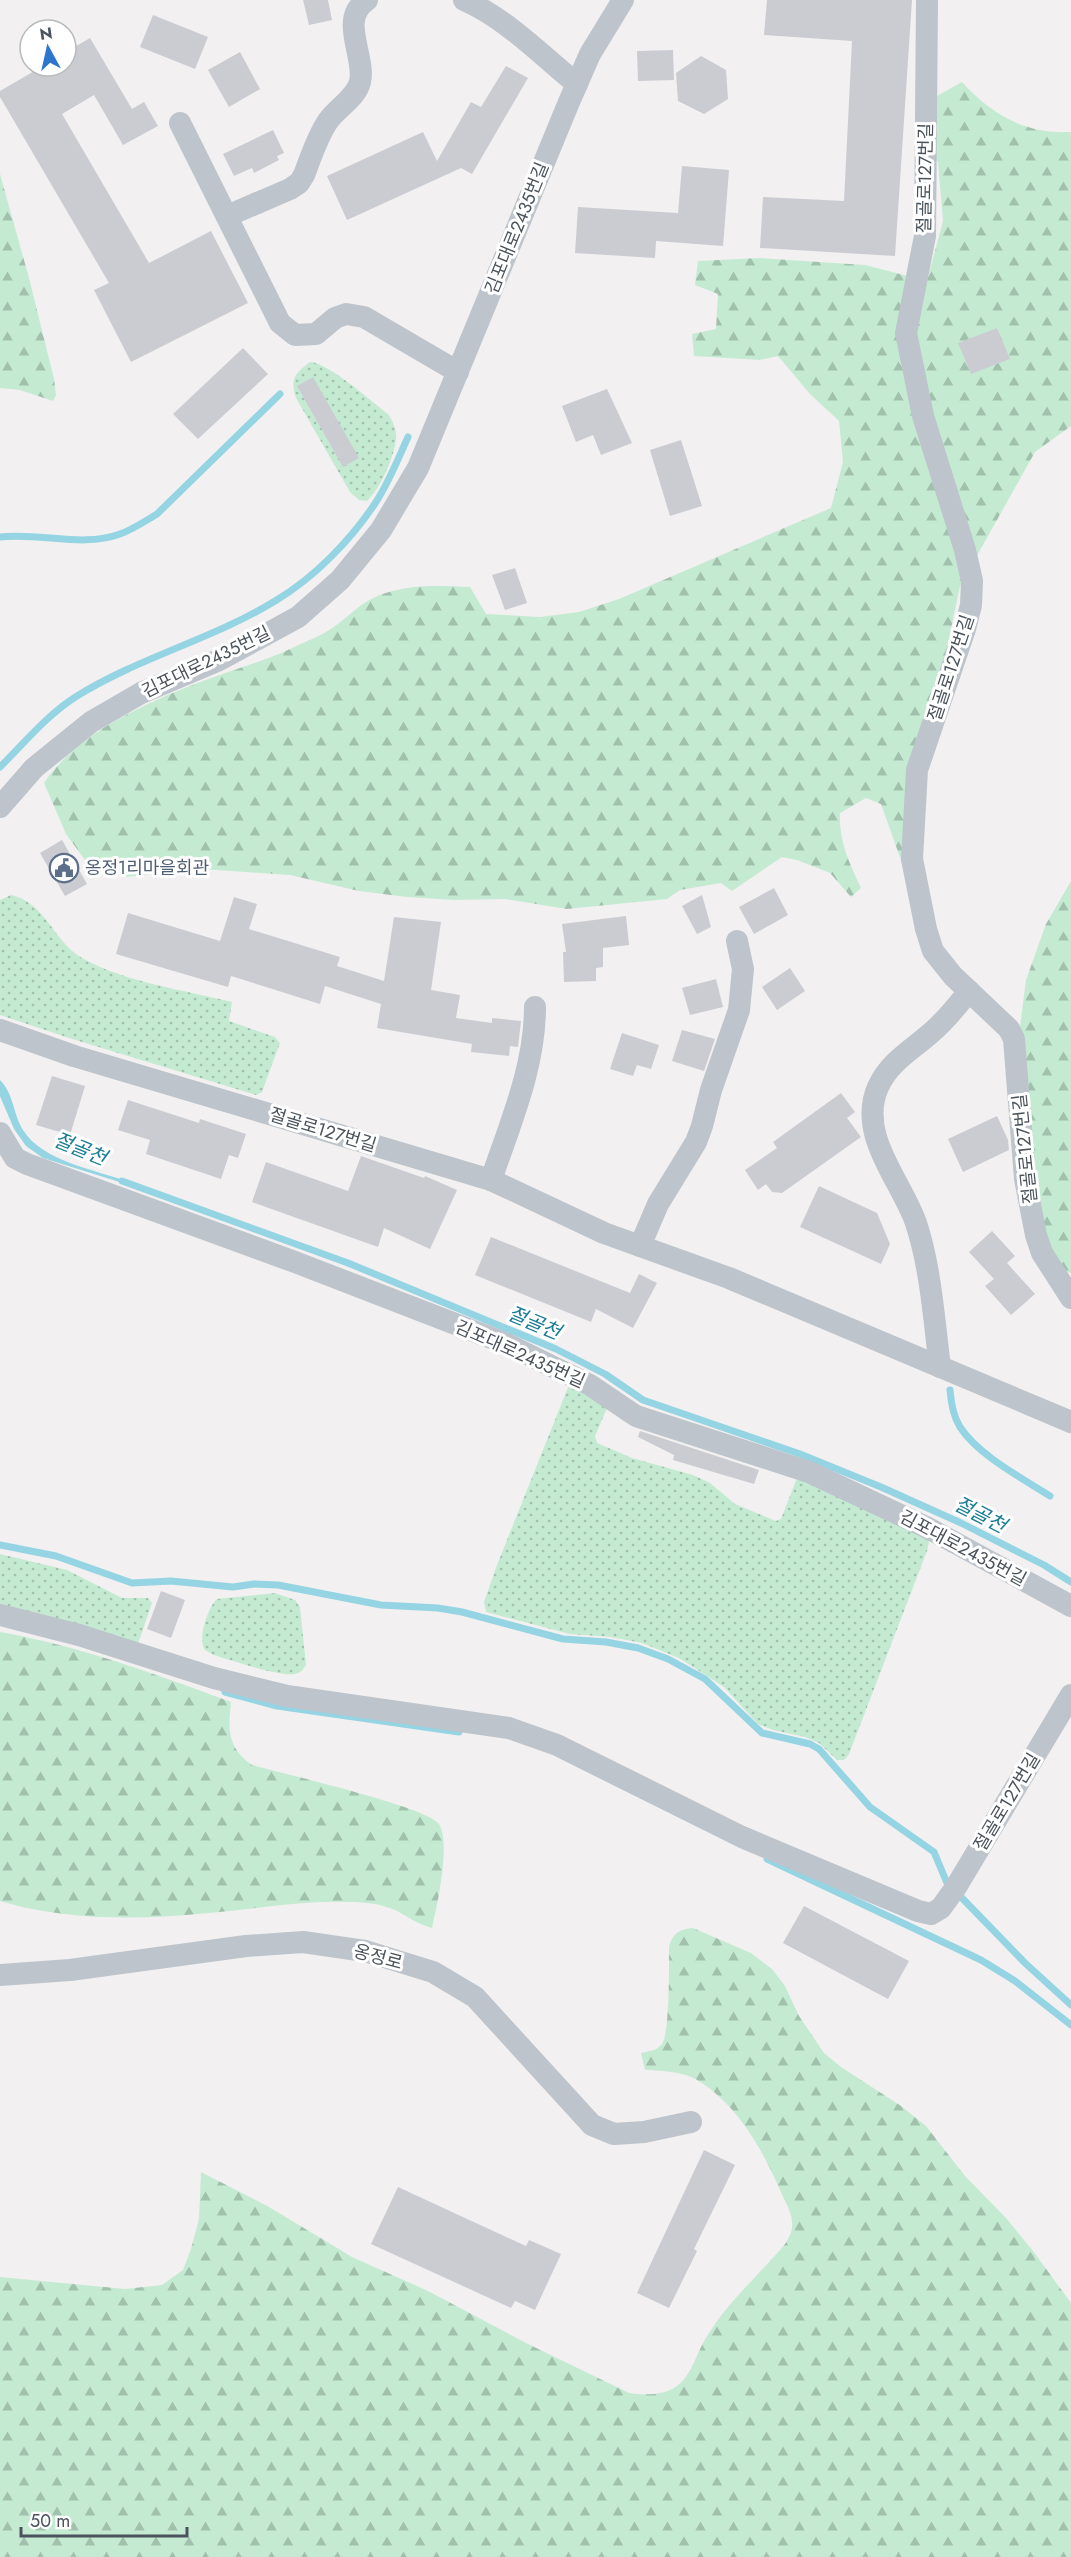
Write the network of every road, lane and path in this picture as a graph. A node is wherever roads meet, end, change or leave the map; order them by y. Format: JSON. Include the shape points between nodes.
{"nodes":[{"id":1,"x":367,"y":0,"type":"edge"},
{"id":2,"x":464,"y":0,"type":"edge"},
{"id":3,"x":623,"y":0,"type":"edge"},
{"id":4,"x":927,"y":0,"type":"edge"},
{"id":5,"x":577,"y":84,"type":"junction"},
{"id":6,"x":180,"y":123,"type":"dead end"},
{"id":7,"x":227,"y":216,"type":"junction"},
{"id":8,"x":458,"y":372,"type":"junction"},
{"id":9,"x":0,"y":807,"type":"edge"},
{"id":10,"x":737,"y":941,"type":"dead end"},
{"id":11,"x":969,"y":992,"type":"junction"},
{"id":12,"x":535,"y":1007,"type":"dead end"},
{"id":13,"x":0,"y":1030,"type":"edge"},
{"id":14,"x":0,"y":1133,"type":"edge"},
{"id":15,"x":491,"y":1180,"type":"junction"},
{"id":16,"x":640,"y":1246,"type":"junction"},
{"id":17,"x":1071,"y":1298,"type":"edge"},
{"id":18,"x":940,"y":1367,"type":"junction"},
{"id":19,"x":1071,"y":1422,"type":"edge"},
{"id":20,"x":1071,"y":1606,"type":"edge"},
{"id":21,"x":0,"y":1616,"type":"edge"},
{"id":22,"x":1071,"y":1695,"type":"edge"},
{"id":23,"x":0,"y":1975,"type":"edge"},
{"id":24,"x":691,"y":2122,"type":"dead end"}],
"edges":[{"from":1,"to":7,"type":"street","via":[[361,4],[353,27],[362,72],[360,85],[329,119],[304,176],[290,189]]},
{"from":2,"to":5,"type":"street","via":[[485,9]]},
{"from":3,"to":5,"type":"street","name":"김포대로2435번길","via":[[590,54]]},
{"from":4,"to":11,"type":"street","name":"절골로127번길","via":[[925,236],[906,333],[924,416],[972,581],[965,629],[917,770],[912,859],[933,951]]},
{"from":5,"to":8,"type":"street","name":"김포대로2435번길"},
{"from":6,"to":7,"type":"street"},
{"from":7,"to":8,"type":"street","via":[[280,322],[295,335],[316,334],[346,314],[364,317]]},
{"from":8,"to":9,"type":"street","name":"김포대로2435번길","via":[[418,468],[381,530],[340,580],[298,617],[219,660],[141,693],[91,722],[34,768]]},
{"from":10,"to":16,"type":"street","via":[[743,969],[739,1010],[696,1142],[658,1204]]},
{"from":11,"to":17,"type":"street","name":"절골로127번길","via":[[1009,1029],[1014,1039],[1025,1179],[1036,1235],[1042,1253]]},
{"from":11,"to":18,"type":"street","via":[[933,1032],[897,1059],[878,1087],[873,1120],[882,1155],[916,1223]]},
{"from":12,"to":15,"type":"street","via":[[535,1034],[528,1067]]},
{"from":13,"to":15,"type":"street","name":"절골로127번길","via":[[74,1056]]},
{"from":14,"to":20,"type":"street","name":"김포대로2435번길","via":[[15,1158],[27,1164],[507,1344],[590,1385],[636,1416],[809,1472],[928,1528]]},
{"from":15,"to":16,"type":"street","name":"절골로127번길"},
{"from":16,"to":18,"type":"street","name":"절골로127번길","via":[[729,1278]]},
{"from":18,"to":19,"type":"street","name":"절골로127번길"},
{"from":21,"to":22,"type":"street","name":"절골로127번길","via":[[287,1696],[509,1728],[557,1745],[742,1837],[931,1914],[941,1908],[956,1887]]},
{"from":23,"to":24,"type":"street","name":"옹정로","via":[[303,1942],[365,1951],[433,1972],[475,1997],[592,2125],[614,2134]]}]}
